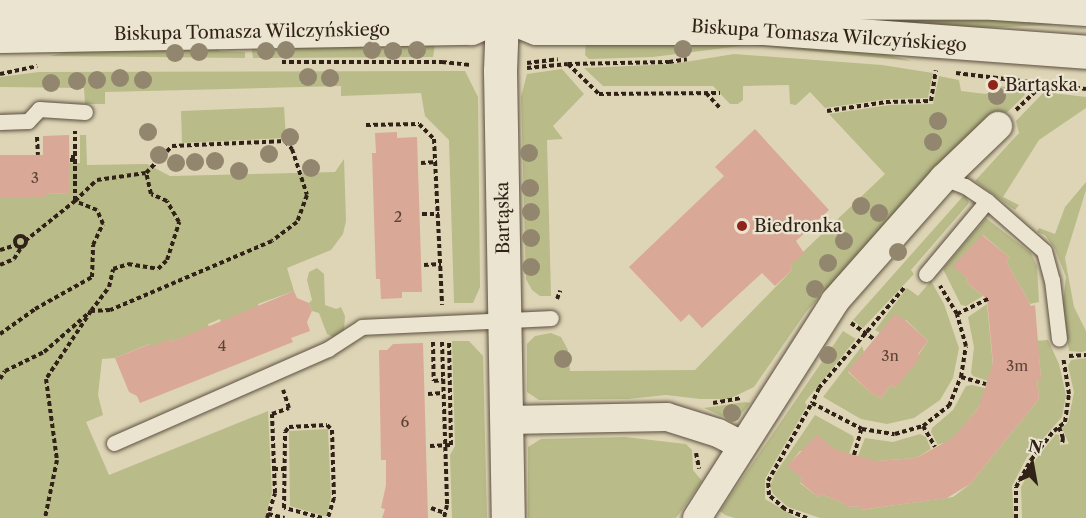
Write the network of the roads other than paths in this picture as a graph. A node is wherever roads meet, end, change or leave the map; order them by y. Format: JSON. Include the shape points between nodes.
{"nodes":[{"id":1,"x":281,"y":3,"type":"edge"},
{"id":2,"x":502,"y":8,"type":"edge"},
{"id":3,"x":1086,"y":9,"type":"edge"},
{"id":4,"x":0,"y":11,"type":"edge"},
{"id":5,"x":0,"y":36,"type":"edge"},
{"id":6,"x":1086,"y":52,"type":"edge"},
{"id":7,"x":85,"y":112,"type":"dead end"},
{"id":8,"x":0,"y":122,"type":"edge"},
{"id":9,"x":998,"y":126,"type":"road end"},
{"id":10,"x":944,"y":178,"type":"junction"},
{"id":11,"x":987,"y":201,"type":"junction"},
{"id":12,"x":928,"y":272,"type":"road end"},
{"id":13,"x":551,"y":318,"type":"dead end"},
{"id":14,"x":504,"y":320,"type":"junction"},
{"id":15,"x":1059,"y":339,"type":"dead end"},
{"id":16,"x":507,"y":420,"type":"junction"},
{"id":17,"x":114,"y":443,"type":"dead end"},
{"id":18,"x":742,"y":445,"type":"junction"},
{"id":19,"x":508,"y":518,"type":"edge"},
{"id":20,"x":697,"y":518,"type":"edge"}],
"edges":[{"from":1,"to":2,"type":"street","name":"Biskupa Tomasza Wilczyńskiego","via":[[471,2]]},
{"from":1,"to":4,"type":"street","name":"Biskupa Tomasza Wilczyńskiego"},
{"from":2,"to":3,"type":"street","name":"Biskupa Tomasza Wilczyńskiego","via":[[533,2],[924,3]]},
{"from":2,"to":5,"type":"street","name":"Biskupa Tomasza Wilczyńskiego","via":[[471,28]]},
{"from":2,"to":6,"type":"street","name":"Biskupa Tomasza Wilczyńskiego","via":[[536,28],[763,28]]},
{"from":2,"to":14,"type":"street","name":"Bartąska"},
{"from":7,"to":8,"type":"lane","via":[[39,109],[28,121]]},
{"from":9,"to":10,"type":"street"},
{"from":10,"to":11,"type":"lane"},
{"from":10,"to":18,"type":"street","via":[[836,301]]},
{"from":11,"to":12,"type":"lane"},
{"from":11,"to":15,"type":"lane","via":[[1044,250]]},
{"from":13,"to":14,"type":"lane"},
{"from":14,"to":16,"type":"street","name":"Bartąska"},
{"from":14,"to":17,"type":"lane","via":[[362,327],[328,349]]},
{"from":16,"to":18,"type":"street","via":[[668,417]]},
{"from":16,"to":19,"type":"street","name":"Bartąska"},
{"from":18,"to":20,"type":"street"}]}
